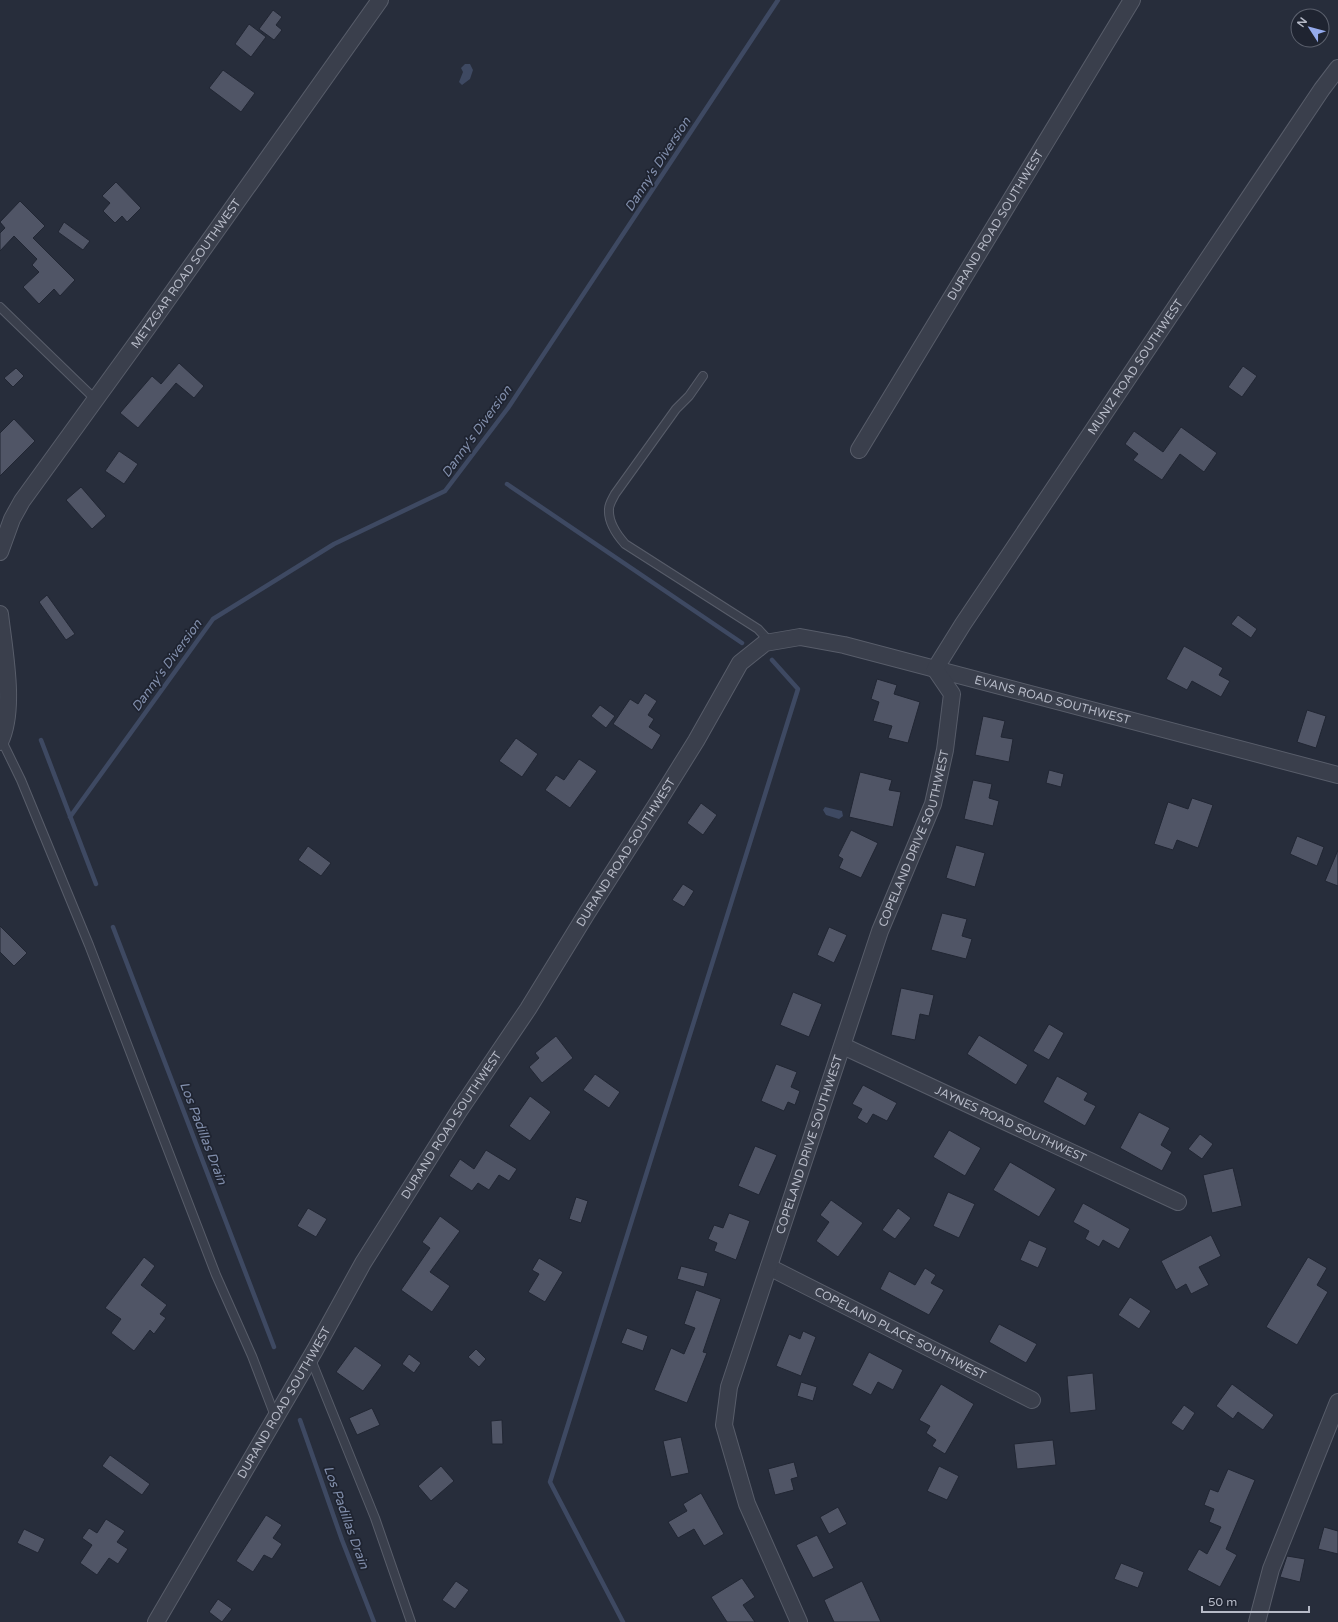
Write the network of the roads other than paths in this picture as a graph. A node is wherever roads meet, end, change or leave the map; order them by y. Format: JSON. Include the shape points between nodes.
{"nodes":[{"id":1,"x":380,"y":0,"type":"edge"},
{"id":2,"x":1132,"y":0,"type":"edge"},
{"id":3,"x":1338,"y":68,"type":"edge"},
{"id":4,"x":0,"y":307,"type":"edge"},
{"id":5,"x":703,"y":376,"type":"dead end"},
{"id":6,"x":95,"y":399,"type":"junction"},
{"id":7,"x":859,"y":450,"type":"dead end"},
{"id":8,"x":0,"y":552,"type":"edge"},
{"id":9,"x":0,"y":614,"type":"edge"},
{"id":10,"x":768,"y":643,"type":"junction"},
{"id":11,"x":935,"y":669,"type":"junction"},
{"id":12,"x":1,"y":741,"type":"edge"},
{"id":13,"x":1338,"y":775,"type":"edge"},
{"id":14,"x":843,"y":1046,"type":"junction"},
{"id":15,"x":1178,"y":1202,"type":"dead end"},
{"id":16,"x":769,"y":1267,"type":"junction"},
{"id":17,"x":310,"y":1357,"type":"junction"},
{"id":18,"x":1032,"y":1400,"type":"dead end"},
{"id":19,"x":1338,"y":1402,"type":"edge"},
{"id":20,"x":275,"y":1416,"type":"junction"},
{"id":21,"x":156,"y":1622,"type":"edge"},
{"id":22,"x":411,"y":1622,"type":"edge"},
{"id":23,"x":799,"y":1622,"type":"edge"},
{"id":24,"x":1257,"y":1622,"type":"edge"}],
"edges":[{"from":1,"to":6,"type":"street","name":"METZGAR ROAD SOUTHWEST"},
{"from":2,"to":7,"type":"street","name":"DURAND ROAD SOUTHWEST"},
{"from":3,"to":11,"type":"street","name":"MUNIZ ROAD SOUTHWEST","via":[[1219,241]]},
{"from":4,"to":6,"type":"lane"},
{"from":5,"to":10,"type":"lane","via":[[671,415],[615,494],[609,509],[612,523],[617,536],[626,544],[758,629]]},
{"from":6,"to":8,"type":"street","name":"METZGAR ROAD SOUTHWEST","via":[[22,501],[12,519]]},
{"from":9,"to":12,"type":"street","via":[[8,688],[6,720]]},
{"from":10,"to":11,"type":"street","name":"EVANS ROAD SOUTHWEST","via":[[800,636]]},
{"from":10,"to":17,"type":"street","name":"DURAND ROAD SOUTHWEST","via":[[740,663],[658,802],[528,1009],[367,1257]]},
{"from":11,"to":13,"type":"street","name":"EVANS ROAD SOUTHWEST"},
{"from":11,"to":14,"type":"street","name":"COPELAND DRIVE SOUTHWEST","via":[[952,694],[946,750],[934,796],[919,839],[880,931]]},
{"from":12,"to":20,"type":"lane","via":[[21,780],[86,938],[216,1275]]},
{"from":14,"to":15,"type":"street","name":"JAYNES ROAD SOUTHWEST"},
{"from":14,"to":16,"type":"street","name":"COPELAND DRIVE SOUTHWEST"},
{"from":16,"to":18,"type":"street","name":"COPELAND PLACE SOUTHWEST"},
{"from":16,"to":23,"type":"street","name":"COPELAND DRIVE SOUTHWEST","via":[[729,1387],[724,1425],[747,1504]]},
{"from":17,"to":20,"type":"street","name":"DURAND ROAD SOUTHWEST"},
{"from":17,"to":22,"type":"lane","via":[[375,1518]]},
{"from":19,"to":24,"type":"street","via":[[1271,1569]]},
{"from":20,"to":21,"type":"street","name":"DURAND ROAD SOUTHWEST"}]}
